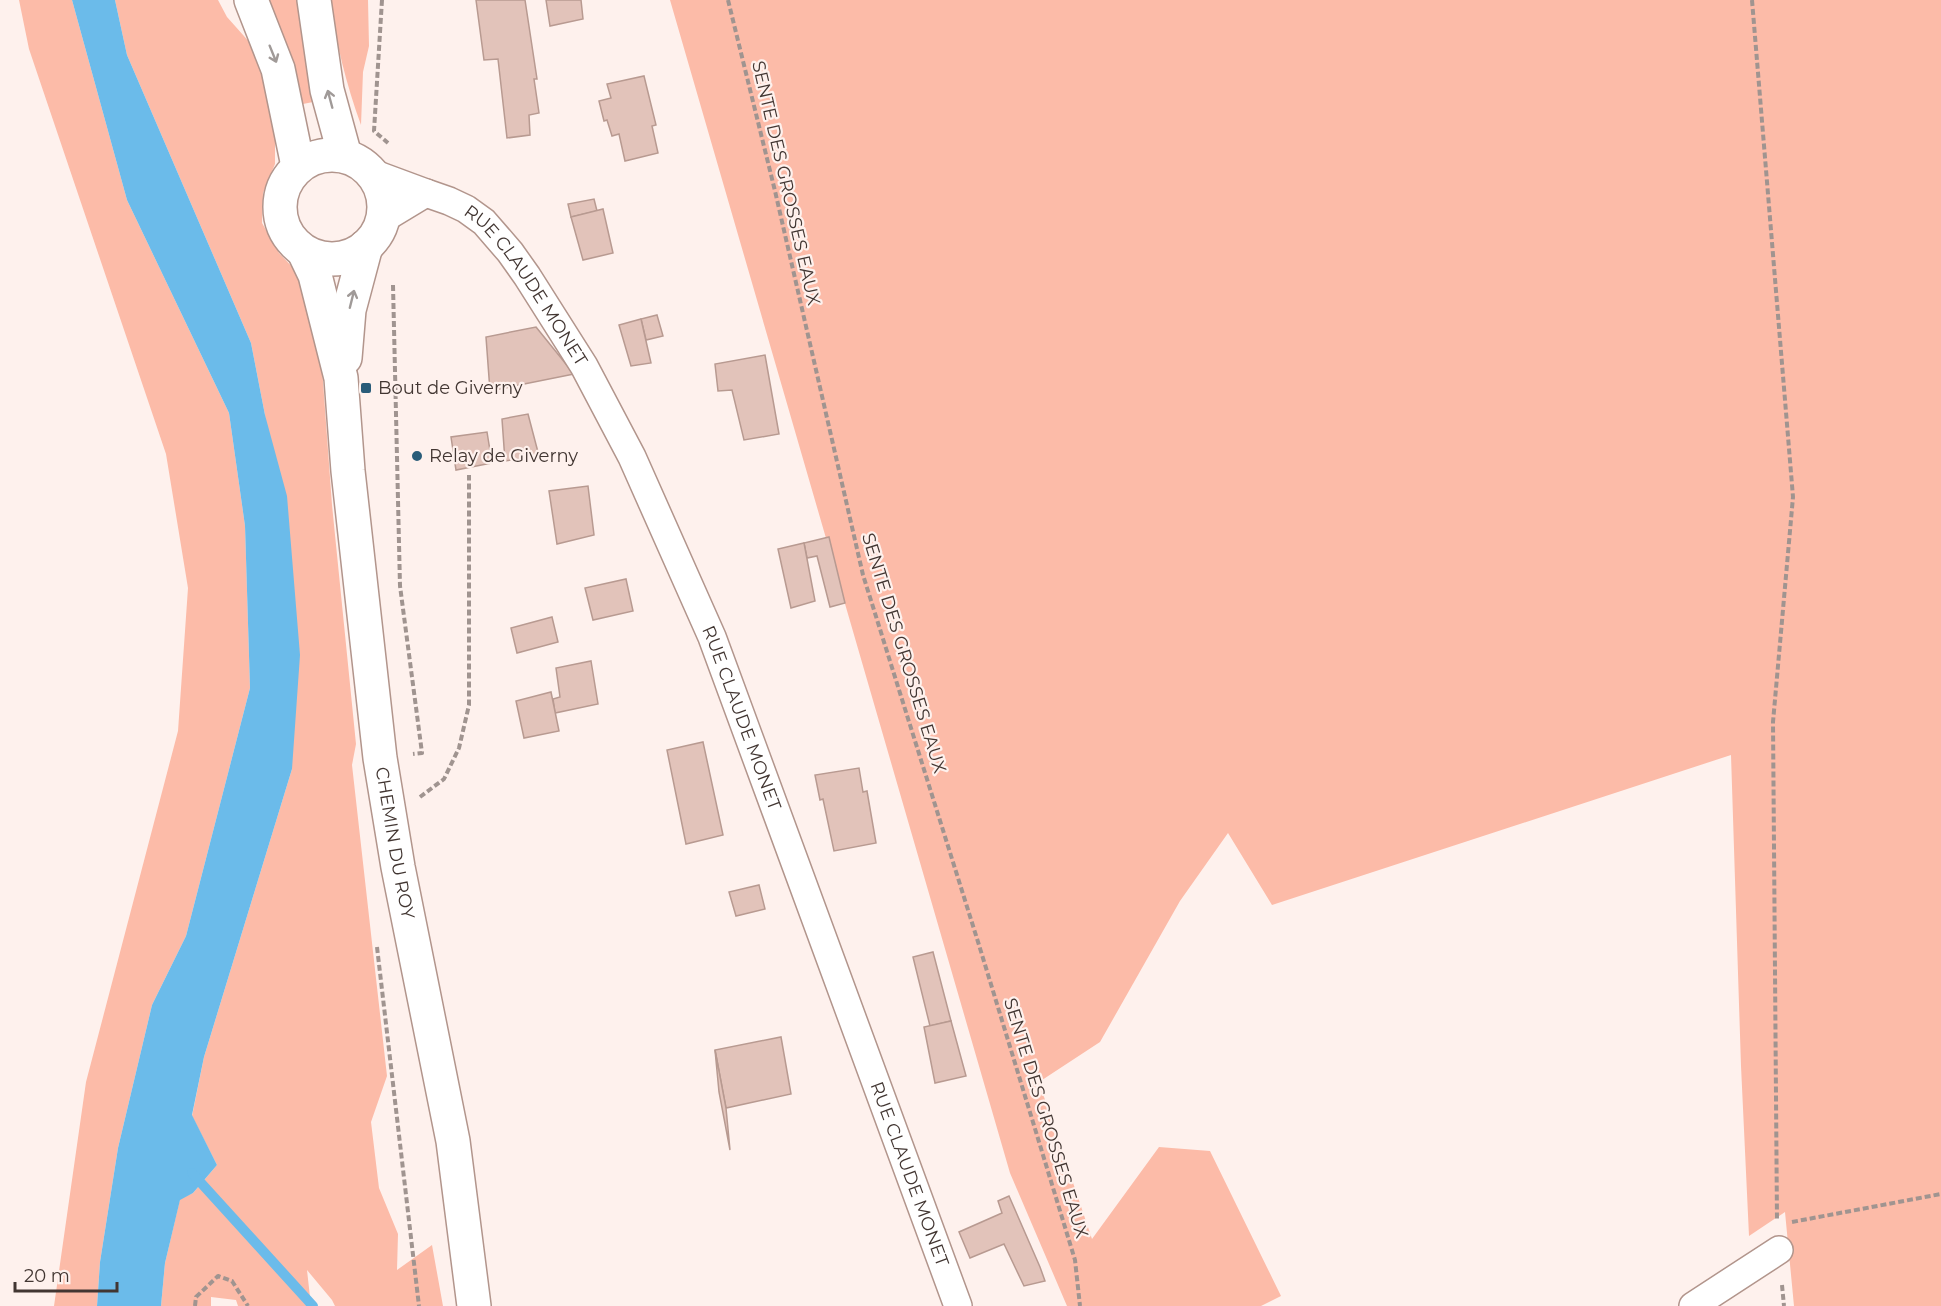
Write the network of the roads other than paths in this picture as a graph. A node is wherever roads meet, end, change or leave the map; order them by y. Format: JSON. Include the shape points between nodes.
{"nodes":[{"id":1,"x":250,"y":0,"type":"edge"},
{"id":2,"x":314,"y":0,"type":"edge"},
{"id":3,"x":345,"y":156,"type":"junction"},
{"id":4,"x":298,"y":166,"type":"junction"},
{"id":5,"x":372,"y":173,"type":"junction"},
{"id":6,"x":426,"y":193,"type":"junction"},
{"id":7,"x":382,"y":219,"type":"junction"},
{"id":8,"x":366,"y":246,"type":"junction"},
{"id":9,"x":304,"y":252,"type":"junction"},
{"id":10,"x":341,"y":378,"type":"junction"},
{"id":11,"x":1778,"y":1237,"type":"road end"},
{"id":12,"x":474,"y":1306,"type":"edge"},
{"id":13,"x":958,"y":1306,"type":"edge"},
{"id":14,"x":1693,"y":1306,"type":"edge"}],
"edges":[{"from":1,"to":4,"type":"main road","one_way":true,"via":[[278,69]]},
{"from":3,"to":2,"type":"main road","one_way":true,"via":[[327,90]]},
{"from":3,"to":4,"type":"main road","via":[[328,154]]},
{"from":3,"to":5,"type":"main road"},
{"from":4,"to":9,"type":"main road","via":[[280,194],[279,210],[291,241]]},
{"from":5,"to":6,"type":"street","name":"RUE CLAUDE MONET"},
{"from":5,"to":7,"type":"main road","via":[[384,203]]},
{"from":6,"to":7,"type":"street"},
{"from":6,"to":13,"type":"street","name":"RUE CLAUDE MONET","via":[[466,209],[484,222],[510,252],[584,366],[632,457],[712,637]]},
{"from":7,"to":8,"type":"main road"},
{"from":8,"to":9,"type":"main road","via":[[336,259]]},
{"from":10,"to":8,"type":"main road","name":"CHEMIN DU ROY","one_way":true,"via":[[349,310]]},
{"from":9,"to":10,"type":"main road","name":"CHEMIN DU ROY","via":[[315,275]]},
{"from":10,"to":12,"type":"main road","name":"CHEMIN DU ROY","via":[[380,758],[453,1141]]},
{"from":11,"to":14,"type":"street"}]}
